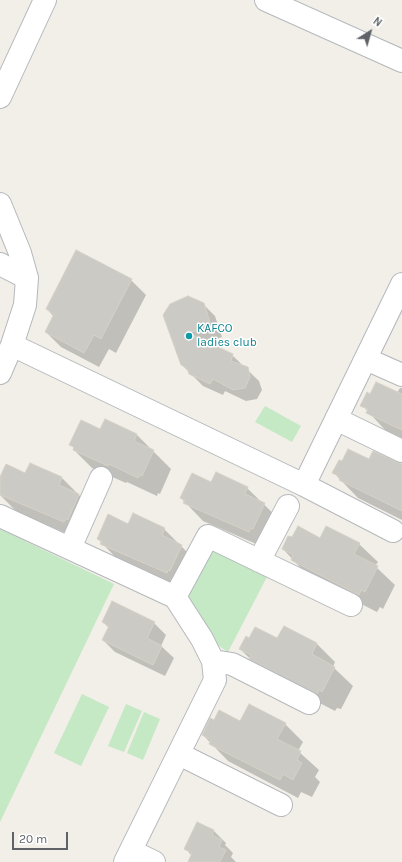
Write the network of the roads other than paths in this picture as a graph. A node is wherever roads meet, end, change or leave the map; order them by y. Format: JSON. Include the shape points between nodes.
{"nodes":[{"id":1,"x":45,"y":0,"type":"edge"},
{"id":2,"x":266,"y":0,"type":"edge"},
{"id":3,"x":402,"y":61,"type":"edge"},
{"id":4,"x":0,"y":98,"type":"edge"},
{"id":5,"x":0,"y":204,"type":"edge"},
{"id":6,"x":0,"y":264,"type":"edge"},
{"id":7,"x":27,"y":278,"type":"junction"},
{"id":8,"x":400,"y":292,"type":"edge"},
{"id":9,"x":12,"y":345,"type":"junction"},
{"id":10,"x":366,"y":359,"type":"junction"},
{"id":11,"x":0,"y":373,"type":"edge"},
{"id":12,"x":402,"y":375,"type":"edge"},
{"id":13,"x":336,"y":419,"type":"junction"},
{"id":14,"x":402,"y":451,"type":"edge"},
{"id":15,"x":101,"y":478,"type":"dead end"},
{"id":16,"x":304,"y":485,"type":"junction"},
{"id":17,"x":288,"y":506,"type":"dead end"},
{"id":18,"x":0,"y":516,"type":"edge"},
{"id":19,"x":393,"y":531,"type":"dead end"},
{"id":20,"x":70,"y":548,"type":"junction"},
{"id":21,"x":259,"y":561,"type":"junction"},
{"id":22,"x":175,"y":597,"type":"junction"},
{"id":23,"x":351,"y":605,"type":"dead end"},
{"id":24,"x":213,"y":661,"type":"junction"},
{"id":25,"x":309,"y":703,"type":"dead end"},
{"id":26,"x":179,"y":754,"type":"junction"},
{"id":27,"x":281,"y":805,"type":"dead end"},
{"id":28,"x":128,"y":856,"type":"edge"},
{"id":29,"x":154,"y":862,"type":"edge"}],
"edges":[{"from":1,"to":4,"type":"street"},
{"from":2,"to":3,"type":"street"},
{"from":5,"to":7,"type":"street"},
{"from":6,"to":7,"type":"street"},
{"from":7,"to":9,"type":"street","via":[[25,305]]},
{"from":8,"to":10,"type":"street"},
{"from":9,"to":11,"type":"street"},
{"from":9,"to":16,"type":"street"},
{"from":10,"to":12,"type":"street"},
{"from":10,"to":13,"type":"street"},
{"from":13,"to":14,"type":"street"},
{"from":13,"to":16,"type":"street"},
{"from":15,"to":20,"type":"street"},
{"from":16,"to":19,"type":"street"},
{"from":17,"to":21,"type":"street"},
{"from":18,"to":20,"type":"street"},
{"from":20,"to":22,"type":"street"},
{"from":21,"to":22,"type":"street","via":[[208,536]]},
{"from":21,"to":23,"type":"street"},
{"from":22,"to":24,"type":"street"},
{"from":24,"to":25,"type":"street","via":[[232,664]]},
{"from":24,"to":26,"type":"street","via":[[215,680]]},
{"from":26,"to":27,"type":"street"},
{"from":26,"to":28,"type":"street"},
{"from":28,"to":29,"type":"street"}]}
